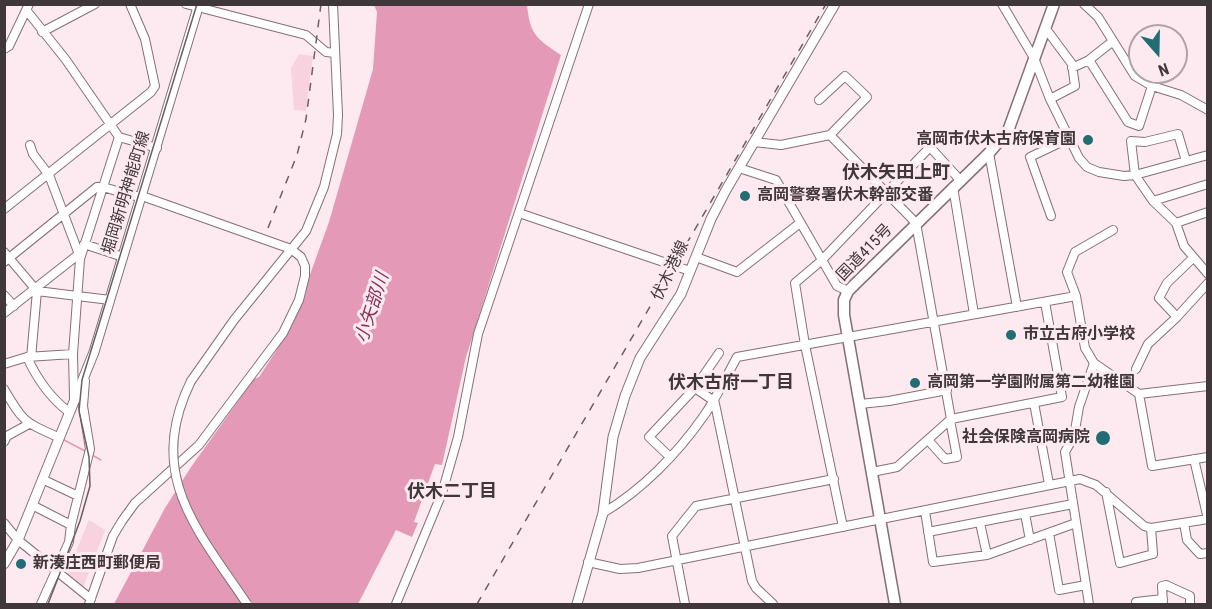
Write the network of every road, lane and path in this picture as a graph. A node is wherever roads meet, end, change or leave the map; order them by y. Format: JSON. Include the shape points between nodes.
{"nodes":[{"id":1,"x":96,"y":4,"type":"edge"},
{"id":2,"x":130,"y":4,"type":"edge"},
{"id":3,"x":333,"y":4,"type":"edge"},
{"id":4,"x":589,"y":4,"type":"edge"},
{"id":5,"x":835,"y":4,"type":"edge"},
{"id":6,"x":1002,"y":4,"type":"edge"},
{"id":7,"x":1054,"y":4,"type":"edge"},
{"id":8,"x":1084,"y":4,"type":"edge"},
{"id":9,"x":195,"y":5,"type":"edge"},
{"id":10,"x":28,"y":8,"type":"edge"},
{"id":11,"x":1046,"y":29,"type":"junction"},
{"id":12,"x":42,"y":32,"type":"junction"},
{"id":13,"x":1113,"y":42,"type":"junction"},
{"id":14,"x":4,"y":49,"type":"edge"},
{"id":15,"x":335,"y":53,"type":"junction"},
{"id":16,"x":1034,"y":58,"type":"junction"},
{"id":17,"x":1089,"y":60,"type":"junction"},
{"id":18,"x":1072,"y":68,"type":"junction"},
{"id":19,"x":1152,"y":86,"type":"junction"},
{"id":20,"x":1050,"y":99,"type":"junction"},
{"id":21,"x":819,"y":100,"type":"dead end"},
{"id":22,"x":1208,"y":110,"type":"edge"},
{"id":23,"x":111,"y":124,"type":"junction"},
{"id":24,"x":830,"y":135,"type":"junction"},
{"id":25,"x":119,"y":137,"type":"junction"},
{"id":26,"x":1070,"y":138,"type":"junction"},
{"id":27,"x":754,"y":142,"type":"junction"},
{"id":28,"x":30,"y":145,"type":"dead end"},
{"id":29,"x":154,"y":147,"type":"junction"},
{"id":30,"x":988,"y":153,"type":"junction"},
{"id":31,"x":1208,"y":155,"type":"edge"},
{"id":32,"x":1186,"y":161,"type":"junction"},
{"id":33,"x":739,"y":168,"type":"junction"},
{"id":34,"x":49,"y":175,"type":"junction"},
{"id":35,"x":1135,"y":175,"type":"junction"},
{"id":36,"x":956,"y":184,"type":"junction"},
{"id":37,"x":1208,"y":184,"type":"edge"},
{"id":38,"x":103,"y":187,"type":"junction"},
{"id":39,"x":887,"y":192,"type":"junction"},
{"id":40,"x":139,"y":196,"type":"junction"},
{"id":41,"x":1153,"y":201,"type":"junction"},
{"id":42,"x":4,"y":209,"type":"edge"},
{"id":43,"x":1207,"y":212,"type":"edge"},
{"id":44,"x":64,"y":213,"type":"junction"},
{"id":45,"x":519,"y":213,"type":"junction"},
{"id":46,"x":1051,"y":216,"type":"dead end"},
{"id":47,"x":801,"y":223,"type":"junction"},
{"id":48,"x":915,"y":223,"type":"junction"},
{"id":49,"x":1176,"y":223,"type":"junction"},
{"id":50,"x":1113,"y":230,"type":"dead end"},
{"id":51,"x":84,"y":244,"type":"junction"},
{"id":52,"x":291,"y":249,"type":"junction"},
{"id":53,"x":79,"y":256,"type":"junction"},
{"id":54,"x":121,"y":256,"type":"junction"},
{"id":55,"x":6,"y":257,"type":"edge"},
{"id":56,"x":696,"y":257,"type":"junction"},
{"id":57,"x":1193,"y":258,"type":"junction"},
{"id":58,"x":821,"y":261,"type":"junction"},
{"id":59,"x":690,"y":271,"type":"junction"},
{"id":60,"x":1208,"y":274,"type":"edge"},
{"id":61,"x":1208,"y":283,"type":"edge"},
{"id":62,"x":36,"y":290,"type":"junction"},
{"id":63,"x":848,"y":291,"type":"junction"},
{"id":64,"x":4,"y":295,"type":"edge"},
{"id":65,"x":78,"y":295,"type":"junction"},
{"id":66,"x":1076,"y":296,"type":"junction"},
{"id":67,"x":108,"y":299,"type":"junction"},
{"id":68,"x":1045,"y":302,"type":"junction"},
{"id":69,"x":14,"y":306,"type":"junction"},
{"id":70,"x":1017,"y":307,"type":"junction"},
{"id":71,"x":4,"y":313,"type":"edge"},
{"id":72,"x":974,"y":315,"type":"junction"},
{"id":73,"x":1177,"y":316,"type":"junction"},
{"id":74,"x":934,"y":322,"type":"junction"},
{"id":75,"x":848,"y":337,"type":"junction"},
{"id":76,"x":805,"y":345,"type":"junction"},
{"id":77,"x":720,"y":353,"type":"dead end"},
{"id":78,"x":73,"y":354,"type":"junction"},
{"id":79,"x":29,"y":357,"type":"junction"},
{"id":80,"x":1094,"y":363,"type":"junction"},
{"id":81,"x":4,"y":364,"type":"edge"},
{"id":82,"x":87,"y":369,"type":"junction"},
{"id":83,"x":1136,"y":369,"type":"dead end"},
{"id":84,"x":1208,"y":386,"type":"edge"},
{"id":85,"x":695,"y":388,"type":"junction"},
{"id":86,"x":4,"y":389,"type":"edge"},
{"id":87,"x":78,"y":389,"type":"junction"},
{"id":88,"x":946,"y":390,"type":"junction"},
{"id":89,"x":1139,"y":394,"type":"junction"},
{"id":90,"x":74,"y":398,"type":"junction"},
{"id":91,"x":714,"y":400,"type":"junction"},
{"id":92,"x":1034,"y":403,"type":"junction"},
{"id":93,"x":860,"y":404,"type":"junction"},
{"id":94,"x":69,"y":412,"type":"junction"},
{"id":95,"x":951,"y":419,"type":"junction"},
{"id":96,"x":29,"y":424,"type":"junction"},
{"id":97,"x":58,"y":437,"type":"junction"},
{"id":98,"x":928,"y":440,"type":"junction"},
{"id":99,"x":4,"y":442,"type":"edge"},
{"id":100,"x":670,"y":457,"type":"junction"},
{"id":101,"x":1208,"y":457,"type":"edge"},
{"id":102,"x":1194,"y":459,"type":"junction"},
{"id":103,"x":872,"y":472,"type":"junction"},
{"id":104,"x":42,"y":479,"type":"junction"},
{"id":105,"x":834,"y":479,"type":"junction"},
{"id":106,"x":1069,"y":481,"type":"junction"},
{"id":107,"x":1049,"y":484,"type":"junction"},
{"id":108,"x":1106,"y":492,"type":"junction"},
{"id":109,"x":78,"y":496,"type":"junction"},
{"id":110,"x":735,"y":500,"type":"junction"},
{"id":111,"x":1073,"y":504,"type":"junction"},
{"id":112,"x":32,"y":505,"type":"junction"},
{"id":113,"x":925,"y":511,"type":"junction"},
{"id":114,"x":603,"y":513,"type":"junction"},
{"id":115,"x":1025,"y":513,"type":"junction"},
{"id":116,"x":1208,"y":519,"type":"edge"},
{"id":117,"x":880,"y":521,"type":"junction"},
{"id":118,"x":4,"y":523,"type":"edge"},
{"id":119,"x":980,"y":523,"type":"junction"},
{"id":120,"x":1076,"y":523,"type":"junction"},
{"id":121,"x":1184,"y":523,"type":"junction"},
{"id":122,"x":71,"y":525,"type":"junction"},
{"id":123,"x":843,"y":527,"type":"junction"},
{"id":124,"x":1151,"y":528,"type":"junction"},
{"id":125,"x":928,"y":532,"type":"junction"},
{"id":126,"x":1049,"y":533,"type":"junction"},
{"id":127,"x":18,"y":540,"type":"junction"},
{"id":128,"x":1030,"y":540,"type":"junction"},
{"id":129,"x":744,"y":546,"type":"junction"},
{"id":130,"x":1208,"y":553,"type":"edge"},
{"id":131,"x":987,"y":555,"type":"junction"},
{"id":132,"x":676,"y":560,"type":"junction"},
{"id":133,"x":588,"y":562,"type":"junction"},
{"id":134,"x":4,"y":564,"type":"edge"},
{"id":135,"x":56,"y":570,"type":"junction"},
{"id":136,"x":1086,"y":585,"type":"junction"},
{"id":137,"x":90,"y":602,"type":"edge"},
{"id":138,"x":1163,"y":602,"type":"edge"},
{"id":139,"x":41,"y":604,"type":"edge"},
{"id":140,"x":247,"y":604,"type":"edge"},
{"id":141,"x":396,"y":604,"type":"edge"},
{"id":142,"x":577,"y":604,"type":"edge"},
{"id":143,"x":685,"y":604,"type":"edge"},
{"id":144,"x":773,"y":604,"type":"edge"},
{"id":145,"x":895,"y":604,"type":"edge"},
{"id":146,"x":1089,"y":604,"type":"edge"},
{"id":147,"x":1136,"y":604,"type":"edge"},
{"id":148,"x":1190,"y":604,"type":"edge"}],
"edges":[{"from":1,"to":12,"type":"street"},
{"from":2,"to":23,"type":"street","via":[[145,39],[155,86]]},
{"from":3,"to":15,"type":"street"},
{"from":4,"to":45,"type":"street"},
{"from":5,"to":27,"type":"main road","name":"伏木港線"},
{"from":6,"to":16,"type":"street"},
{"from":7,"to":11,"type":"highway","name":"国道415号"},
{"from":8,"to":13,"type":"street","via":[[1098,17]]},
{"from":9,"to":15,"type":"street","via":[[306,35],[326,52]]},
{"from":9,"to":29,"type":"main road","name":"堀岡新明神能町線"},
{"from":10,"to":12,"type":"street"},
{"from":10,"to":14,"type":"street"},
{"from":11,"to":16,"type":"highway","name":"国道415号"},
{"from":11,"to":18,"type":"street"},
{"from":12,"to":23,"type":"street"},
{"from":13,"to":17,"type":"street"},
{"from":13,"to":19,"type":"street","via":[[1135,76]]},
{"from":15,"to":52,"type":"street","via":[[338,115],[333,155],[314,214]]},
{"from":16,"to":20,"type":"street"},
{"from":16,"to":30,"type":"highway","name":"国道415号","via":[[1008,131]]},
{"from":17,"to":18,"type":"street"},
{"from":17,"to":19,"type":"street","via":[[1128,122],[1139,126]]},
{"from":18,"to":20,"type":"street","via":[[1075,86]]},
{"from":19,"to":22,"type":"street","via":[[1181,95]]},
{"from":20,"to":26,"type":"street"},
{"from":21,"to":24,"type":"street","via":[[845,76],[867,98]]},
{"from":23,"to":25,"type":"street"},
{"from":23,"to":34,"type":"street"},
{"from":24,"to":27,"type":"street","via":[[781,145]]},
{"from":24,"to":39,"type":"street"},
{"from":25,"to":29,"type":"street"},
{"from":25,"to":38,"type":"street"},
{"from":26,"to":35,"type":"street","via":[[1087,167]]},
{"from":26,"to":46,"type":"street","via":[[1030,156]]},
{"from":27,"to":33,"type":"main road","name":"伏木港線"},
{"from":28,"to":34,"type":"street"},
{"from":29,"to":40,"type":"main road","name":"堀岡新明神能町線"},
{"from":30,"to":36,"type":"highway","name":"国道415号"},
{"from":30,"to":70,"type":"street"},
{"from":31,"to":32,"type":"street"},
{"from":32,"to":35,"type":"street"},
{"from":32,"to":35,"type":"street","via":[[1178,134],[1145,142],[1131,141]]},
{"from":33,"to":47,"type":"street","via":[[776,180]]},
{"from":33,"to":56,"type":"main road","name":"伏木港線","via":[[713,214]]},
{"from":34,"to":42,"type":"street"},
{"from":34,"to":44,"type":"street"},
{"from":35,"to":41,"type":"street"},
{"from":36,"to":39,"type":"street","via":[[930,147]]},
{"from":36,"to":48,"type":"highway","name":"国道415号"},
{"from":36,"to":72,"type":"street"},
{"from":37,"to":41,"type":"street"},
{"from":38,"to":40,"type":"street"},
{"from":38,"to":44,"type":"street"},
{"from":38,"to":51,"type":"street"},
{"from":39,"to":48,"type":"street"},
{"from":39,"to":58,"type":"street"},
{"from":40,"to":52,"type":"street"},
{"from":40,"to":54,"type":"main road","name":"堀岡新明神能町線"},
{"from":41,"to":49,"type":"street"},
{"from":43,"to":49,"type":"street"},
{"from":44,"to":53,"type":"street"},
{"from":44,"to":55,"type":"street"},
{"from":45,"to":59,"type":"street"},
{"from":45,"to":141,"type":"street","via":[[478,334],[458,437],[442,493]]},
{"from":47,"to":56,"type":"street","via":[[737,272]]},
{"from":47,"to":58,"type":"street"},
{"from":48,"to":63,"type":"highway","name":"国道415号"},
{"from":48,"to":74,"type":"street"},
{"from":49,"to":57,"type":"street"},
{"from":50,"to":66,"type":"street","via":[[1075,252],[1067,272]]},
{"from":51,"to":53,"type":"street"},
{"from":51,"to":54,"type":"street"},
{"from":52,"to":137,"type":"street","via":[[301,257],[305,276],[299,300],[283,333],[199,446],[142,496],[122,521]]},
{"from":52,"to":140,"type":"street","bridge":true,"via":[[242,308],[192,381],[173,436],[172,464],[180,494],[200,533]]},
{"from":53,"to":62,"type":"street"},
{"from":53,"to":65,"type":"street"},
{"from":54,"to":67,"type":"main road","name":"堀岡新明神能町線"},
{"from":55,"to":62,"type":"street"},
{"from":56,"to":59,"type":"main road","name":"伏木港線"},
{"from":57,"to":60,"type":"street"},
{"from":57,"to":73,"type":"street","via":[[1167,283],[1159,298]]},
{"from":58,"to":63,"type":"street","via":[[837,286]]},
{"from":58,"to":76,"type":"street","via":[[795,283]]},
{"from":59,"to":114,"type":"main road","name":"伏木港線","via":[[681,294],[640,358],[625,396],[614,437]]},
{"from":61,"to":73,"type":"street"},
{"from":62,"to":65,"type":"street"},
{"from":62,"to":69,"type":"street"},
{"from":62,"to":79,"type":"street"},
{"from":63,"to":75,"type":"highway","name":"国道415号","via":[[843,300]]},
{"from":64,"to":69,"type":"street"},
{"from":65,"to":67,"type":"street"},
{"from":65,"to":78,"type":"street"},
{"from":66,"to":68,"type":"street"},
{"from":66,"to":80,"type":"street","via":[[1085,348]]},
{"from":67,"to":82,"type":"main road","name":"堀岡新明神能町線"},
{"from":67,"to":87,"type":"main road","name":"堀岡新明神能町線"},
{"from":68,"to":70,"type":"street"},
{"from":68,"to":92,"type":"street","via":[[1062,396]]},
{"from":69,"to":71,"type":"street"},
{"from":70,"to":72,"type":"street"},
{"from":72,"to":74,"type":"street"},
{"from":73,"to":83,"type":"street","via":[[1148,344]]},
{"from":74,"to":75,"type":"street"},
{"from":74,"to":88,"type":"street"},
{"from":75,"to":76,"type":"street"},
{"from":75,"to":93,"type":"highway","name":"国道415号"},
{"from":76,"to":91,"type":"street","via":[[737,357]]},
{"from":76,"to":105,"type":"street"},
{"from":77,"to":85,"type":"street"},
{"from":78,"to":79,"type":"street"},
{"from":78,"to":90,"type":"street"},
{"from":79,"to":81,"type":"street"},
{"from":79,"to":94,"type":"street","via":[[37,379]]},
{"from":80,"to":89,"type":"street"},
{"from":80,"to":106,"type":"street","via":[[1074,436],[1065,452]]},
{"from":82,"to":87,"type":"main road","name":"堀岡新明神能町線"},
{"from":82,"to":109,"type":"street","via":[[83,406],[90,449]]},
{"from":84,"to":89,"type":"street"},
{"from":85,"to":91,"type":"street"},
{"from":85,"to":100,"type":"street","via":[[649,437]]},
{"from":86,"to":96,"type":"street"},
{"from":87,"to":90,"type":"main road","name":"堀岡新明神能町線"},
{"from":88,"to":93,"type":"street"},
{"from":88,"to":95,"type":"street"},
{"from":89,"to":102,"type":"street","via":[[1152,466]]},
{"from":90,"to":94,"type":"main road","name":"堀岡新明神能町線"},
{"from":91,"to":100,"type":"street"},
{"from":91,"to":110,"type":"street"},
{"from":92,"to":95,"type":"street"},
{"from":92,"to":107,"type":"street"},
{"from":93,"to":103,"type":"highway","name":"国道415号"},
{"from":94,"to":97,"type":"main road","name":"堀岡新明神能町線"},
{"from":95,"to":98,"type":"street"},
{"from":95,"to":98,"type":"street","via":[[957,457],[945,459]]},
{"from":96,"to":97,"type":"street"},
{"from":96,"to":99,"type":"street","via":[[7,436]]},
{"from":97,"to":104,"type":"main road","name":"堀岡新明神能町線"},
{"from":98,"to":103,"type":"street","via":[[897,466]]},
{"from":100,"to":114,"type":"street","via":[[621,503]]},
{"from":101,"to":102,"type":"street"},
{"from":102,"to":116,"type":"street"},
{"from":103,"to":117,"type":"highway","name":"国道415号"},
{"from":104,"to":109,"type":"street"},
{"from":104,"to":112,"type":"main road","name":"堀岡新明神能町線"},
{"from":105,"to":110,"type":"street"},
{"from":105,"to":123,"type":"street"},
{"from":106,"to":107,"type":"street"},
{"from":106,"to":108,"type":"street","via":[[1086,481]]},
{"from":106,"to":111,"type":"street"},
{"from":107,"to":113,"type":"street"},
{"from":108,"to":124,"type":"street"},
{"from":108,"to":124,"type":"street","via":[[1119,563],[1153,554]]},
{"from":109,"to":122,"type":"street"},
{"from":110,"to":129,"type":"street"},
{"from":110,"to":132,"type":"street","via":[[696,506],[672,536]]},
{"from":111,"to":115,"type":"street"},
{"from":111,"to":120,"type":"street"},
{"from":112,"to":122,"type":"street"},
{"from":112,"to":127,"type":"main road","name":"堀岡新明神能町線"},
{"from":113,"to":117,"type":"street"},
{"from":113,"to":125,"type":"street"},
{"from":114,"to":133,"type":"main road","name":"伏木港線"},
{"from":115,"to":119,"type":"street"},
{"from":115,"to":128,"type":"street"},
{"from":116,"to":121,"type":"street"},
{"from":117,"to":123,"type":"street"},
{"from":117,"to":145,"type":"highway","name":"国道415号"},
{"from":118,"to":127,"type":"street"},
{"from":119,"to":125,"type":"street"},
{"from":119,"to":131,"type":"street"},
{"from":120,"to":126,"type":"street"},
{"from":120,"to":136,"type":"street"},
{"from":121,"to":124,"type":"street"},
{"from":121,"to":130,"type":"street","via":[[1187,540],[1200,554]]},
{"from":122,"to":135,"type":"street","via":[[69,542]]},
{"from":123,"to":129,"type":"street"},
{"from":125,"to":131,"type":"street","via":[[933,562]]},
{"from":126,"to":128,"type":"street"},
{"from":126,"to":136,"type":"street","via":[[1059,590]]},
{"from":127,"to":134,"type":"main road","name":"堀岡新明神能町線"},
{"from":127,"to":135,"type":"street"},
{"from":128,"to":131,"type":"street"},
{"from":129,"to":132,"type":"street"},
{"from":129,"to":144,"type":"street","via":[[756,588]]},
{"from":132,"to":133,"type":"street","via":[[620,569]]},
{"from":132,"to":143,"type":"street"},
{"from":133,"to":142,"type":"main road","name":"伏木港線"},
{"from":135,"to":137,"type":"street"},
{"from":135,"to":139,"type":"street"},
{"from":136,"to":146,"type":"street"},
{"from":138,"to":147,"type":"street"},
{"from":138,"to":148,"type":"street","via":[[1162,586],[1166,585],[1190,596]]}]}
